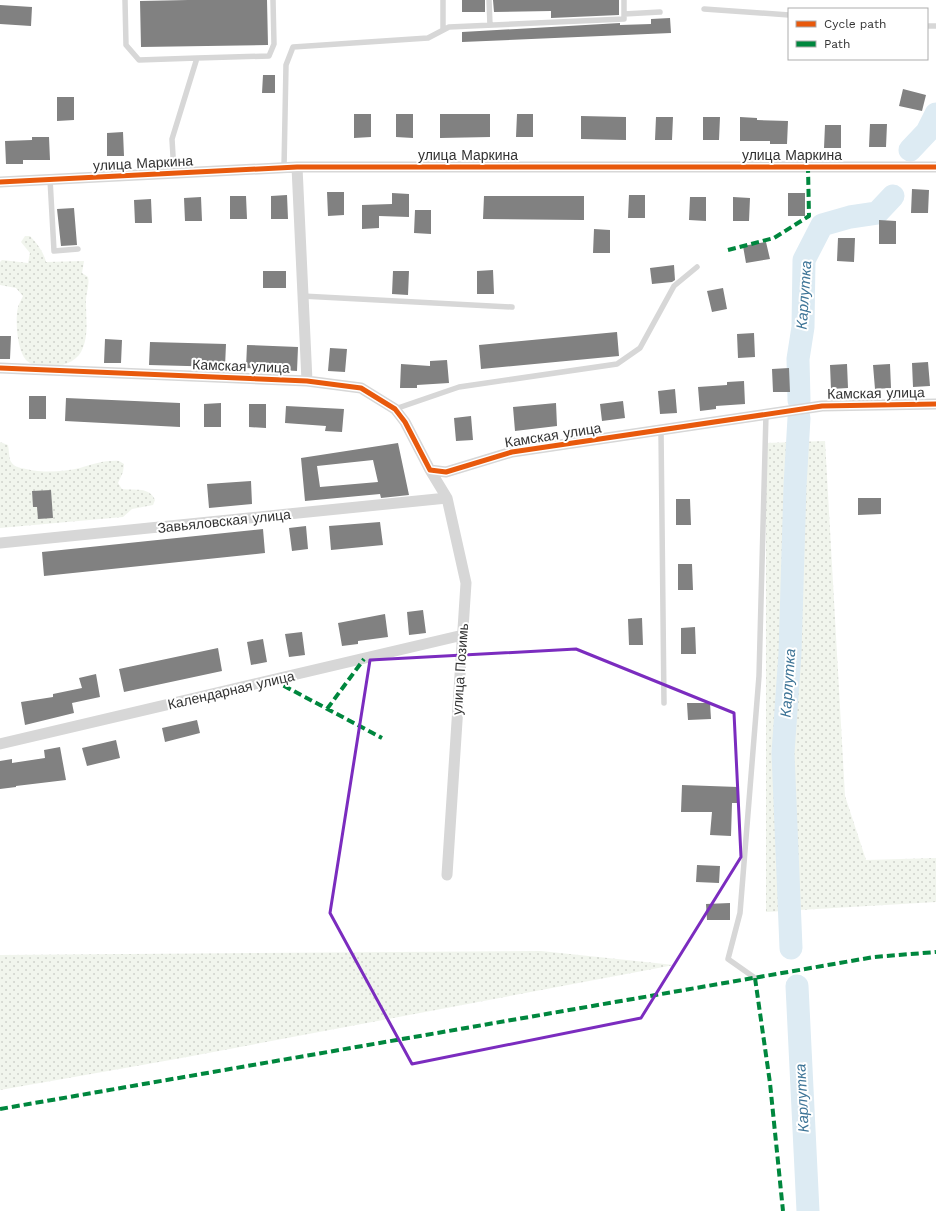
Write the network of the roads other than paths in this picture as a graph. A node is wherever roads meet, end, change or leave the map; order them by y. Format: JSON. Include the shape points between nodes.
{"nodes":[{"id":1,"x":125,"y":0,"type":"edge"},
{"id":2,"x":273,"y":0,"type":"edge"},
{"id":3,"x":443,"y":0,"type":"edge"},
{"id":4,"x":489,"y":0,"type":"edge"},
{"id":5,"x":624,"y":0,"type":"edge"},
{"id":6,"x":704,"y":9,"type":"dead end"},
{"id":7,"x":660,"y":12,"type":"dead end"},
{"id":8,"x":624,"y":14,"type":"junction"},
{"id":9,"x":788,"y":15,"type":"edge"},
{"id":10,"x":490,"y":25,"type":"junction"},
{"id":11,"x":443,"y":30,"type":"junction"},
{"id":12,"x":197,"y":58,"type":"junction"},
{"id":13,"x":297,"y":167,"type":"junction"},
{"id":14,"x":936,"y":167,"type":"edge"},
{"id":15,"x":284,"y":168,"type":"junction"},
{"id":16,"x":174,"y":173,"type":"junction"},
{"id":17,"x":50,"y":180,"type":"junction"},
{"id":18,"x":0,"y":182,"type":"edge"},
{"id":19,"x":78,"y":249,"type":"dead end"},
{"id":20,"x":697,"y":267,"type":"dead end"},
{"id":21,"x":302,"y":296,"type":"junction"},
{"id":22,"x":512,"y":306,"type":"dead end"},
{"id":23,"x":0,"y":368,"type":"edge"},
{"id":24,"x":308,"y":381,"type":"junction"},
{"id":25,"x":936,"y":404,"type":"edge"},
{"id":26,"x":395,"y":409,"type":"junction"},
{"id":27,"x":766,"y":414,"type":"junction"},
{"id":28,"x":660,"y":431,"type":"junction"},
{"id":29,"x":430,"y":470,"type":"junction"},
{"id":30,"x":447,"y":498,"type":"junction"},
{"id":31,"x":0,"y":543,"type":"edge"},
{"id":32,"x":463,"y":635,"type":"junction"},
{"id":33,"x":664,"y":703,"type":"dead end"},
{"id":34,"x":0,"y":744,"type":"edge"},
{"id":35,"x":447,"y":875,"type":"dead end"},
{"id":36,"x":755,"y":978,"type":"dead end"}],
"edges":[{"from":1,"to":12,"type":"lane","via":[[126,45],[139,60]]},
{"from":2,"to":12,"type":"lane","via":[[274,44],[269,56]]},
{"from":3,"to":11,"type":"lane"},
{"from":4,"to":10,"type":"lane"},
{"from":5,"to":8,"type":"lane"},
{"from":6,"to":9,"type":"lane"},
{"from":7,"to":8,"type":"lane"},
{"from":8,"to":10,"type":"lane","via":[[624,19]]},
{"from":10,"to":11,"type":"lane","via":[[449,27]]},
{"from":11,"to":15,"type":"lane","via":[[428,38],[293,47],[286,65]]},
{"from":12,"to":16,"type":"lane","via":[[172,139]]},
{"from":13,"to":14,"type":"street","name":"улица Маркина"},
{"from":13,"to":15,"type":"street","name":"улица Маркина"},
{"from":13,"to":21,"type":"street"},
{"from":15,"to":16,"type":"street","name":"улица Маркина"},
{"from":16,"to":17,"type":"street","name":"улица Маркина"},
{"from":17,"to":18,"type":"street","name":"улица Маркина"},
{"from":17,"to":19,"type":"lane","via":[[54,251]]},
{"from":20,"to":26,"type":"lane","via":[[674,286],[640,348],[617,364],[459,388]]},
{"from":21,"to":22,"type":"lane"},
{"from":21,"to":24,"type":"street"},
{"from":23,"to":24,"type":"street","name":"Камская улица"},
{"from":24,"to":26,"type":"street","name":"Камская улица","via":[[361,388]]},
{"from":25,"to":27,"type":"street","name":"Камская улица","via":[[822,406]]},
{"from":26,"to":29,"type":"street","name":"Камская улица","via":[[405,422]]},
{"from":27,"to":28,"type":"street","name":"Камская улица"},
{"from":27,"to":36,"type":"lane","via":[[759,676],[740,913],[728,959]]},
{"from":28,"to":29,"type":"street","name":"Камская улица","via":[[512,452],[446,472]]},
{"from":28,"to":33,"type":"lane"},
{"from":29,"to":30,"type":"street","name":"улица Позимь"},
{"from":30,"to":31,"type":"street","name":"Завьяловская улица"},
{"from":30,"to":32,"type":"street","name":"улица Позимь","via":[[466,583]]},
{"from":32,"to":34,"type":"street","name":"Календарная улица"},
{"from":32,"to":35,"type":"street","name":"улица Позимь"}]}
